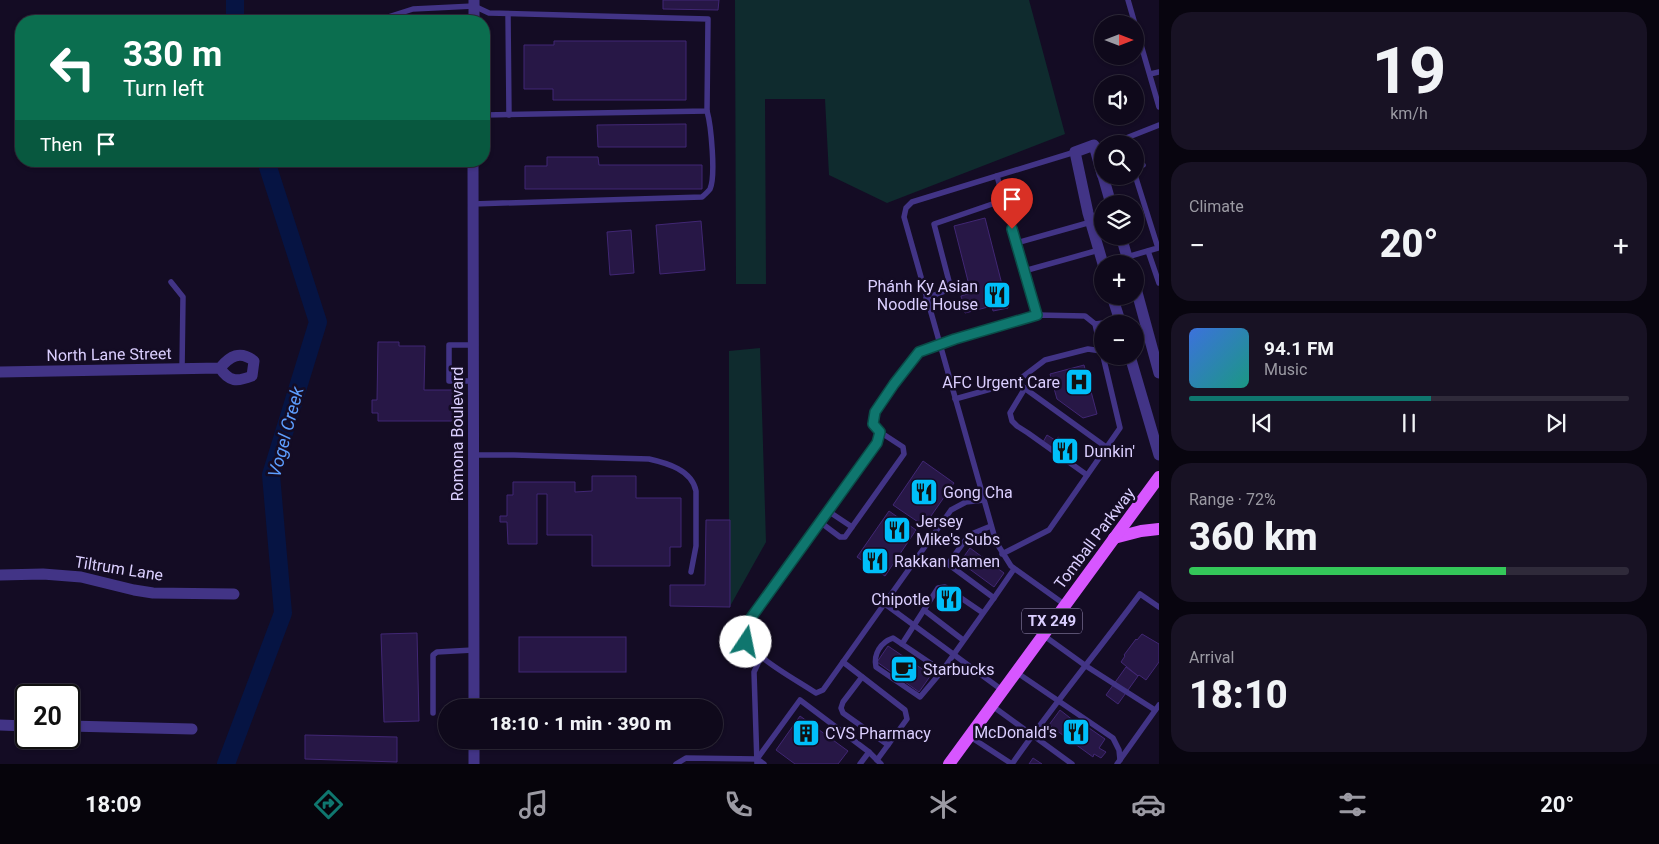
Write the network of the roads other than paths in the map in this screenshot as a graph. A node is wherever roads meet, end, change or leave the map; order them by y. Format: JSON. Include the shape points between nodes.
{"nodes":[{"id":1,"x":1128,"y":0,"type":"edge"},
{"id":2,"x":474,"y":3,"type":"edge"},
{"id":3,"x":508,"y":14,"type":"junction"},
{"id":4,"x":394,"y":15,"type":"edge"},
{"id":5,"x":1159,"y":72,"type":"edge"},
{"id":6,"x":1150,"y":74,"type":"junction"},
{"id":7,"x":1159,"y":107,"type":"edge"},
{"id":8,"x":707,"y":111,"type":"junction"},
{"id":9,"x":490,"y":115,"type":"edge"},
{"id":10,"x":509,"y":115,"type":"junction"},
{"id":11,"x":1159,"y":125,"type":"edge"},
{"id":12,"x":1134,"y":135,"type":"edge"},
{"id":13,"x":1094,"y":146,"type":"edge"},
{"id":14,"x":1075,"y":152,"type":"junction"},
{"id":15,"x":474,"y":167,"type":"edge"},
{"id":16,"x":997,"y":176,"type":"junction"},
{"id":17,"x":1138,"y":185,"type":"edge"},
{"id":18,"x":1004,"y":200,"type":"junction"},
{"id":19,"x":474,"y":204,"type":"junction"},
{"id":20,"x":1091,"y":222,"type":"junction"},
{"id":21,"x":1016,"y":243,"type":"junction"},
{"id":22,"x":1099,"y":250,"type":"junction"},
{"id":23,"x":1148,"y":251,"type":"junction"},
{"id":24,"x":1100,"y":255,"type":"edge"},
{"id":25,"x":1139,"y":255,"type":"edge"},
{"id":26,"x":1024,"y":271,"type":"junction"},
{"id":27,"x":1157,"y":271,"type":"edge"},
{"id":28,"x":171,"y":282,"type":"dead end"},
{"id":29,"x":1159,"y":282,"type":"edge"},
{"id":30,"x":926,"y":298,"type":"junction"},
{"id":31,"x":1140,"y":305,"type":"edge"},
{"id":32,"x":1037,"y":315,"type":"junction"},
{"id":33,"x":1094,"y":323,"type":"edge"},
{"id":34,"x":473,"y":346,"type":"junction"},
{"id":35,"x":939,"y":346,"type":"junction"},
{"id":36,"x":1094,"y":351,"type":"edge"},
{"id":37,"x":1105,"y":365,"type":"edge"},
{"id":38,"x":1133,"y":365,"type":"edge"},
{"id":39,"x":220,"y":368,"type":"dead end"},
{"id":40,"x":182,"y":369,"type":"junction"},
{"id":41,"x":0,"y":372,"type":"edge"},
{"id":42,"x":1159,"y":373,"type":"edge"},
{"id":43,"x":473,"y":381,"type":"junction"},
{"id":44,"x":1016,"y":382,"type":"junction"},
{"id":45,"x":1025,"y":388,"type":"junction"},
{"id":46,"x":955,"y":399,"type":"junction"},
{"id":47,"x":880,"y":432,"type":"junction"},
{"id":48,"x":1106,"y":447,"type":"junction"},
{"id":49,"x":473,"y":455,"type":"junction"},
{"id":50,"x":1159,"y":455,"type":"edge"},
{"id":51,"x":1087,"y":475,"type":"junction"},
{"id":52,"x":1159,"y":477,"type":"edge"},
{"id":53,"x":984,"y":500,"type":"junction"},
{"id":54,"x":828,"y":511,"type":"junction"},
{"id":55,"x":820,"y":522,"type":"junction"},
{"id":56,"x":991,"y":526,"type":"junction"},
{"id":57,"x":852,"y":527,"type":"junction"},
{"id":58,"x":1159,"y":530,"type":"edge"},
{"id":59,"x":1114,"y":538,"type":"junction"},
{"id":60,"x":1002,"y":554,"type":"junction"},
{"id":61,"x":1014,"y":569,"type":"junction"},
{"id":62,"x":691,"y":572,"type":"dead end"},
{"id":63,"x":0,"y":575,"type":"edge"},
{"id":64,"x":234,"y":594,"type":"dead end"},
{"id":65,"x":994,"y":598,"type":"junction"},
{"id":66,"x":885,"y":604,"type":"junction"},
{"id":67,"x":1064,"y":604,"type":"junction"},
{"id":68,"x":1159,"y":607,"type":"edge"},
{"id":69,"x":924,"y":610,"type":"junction"},
{"id":70,"x":983,"y":613,"type":"junction"},
{"id":71,"x":914,"y":625,"type":"junction"},
{"id":72,"x":1042,"y":635,"type":"junction"},
{"id":73,"x":963,"y":640,"type":"junction"},
{"id":74,"x":902,"y":644,"type":"junction"},
{"id":75,"x":474,"y":650,"type":"junction"},
{"id":76,"x":953,"y":654,"type":"junction"},
{"id":77,"x":761,"y":657,"type":"junction"},
{"id":78,"x":843,"y":662,"type":"junction"},
{"id":79,"x":1086,"y":666,"type":"junction"},
{"id":80,"x":942,"y":671,"type":"junction"},
{"id":81,"x":1016,"y":672,"type":"junction"},
{"id":82,"x":862,"y":677,"type":"junction"},
{"id":83,"x":1002,"y":690,"type":"junction"},
{"id":84,"x":474,"y":699,"type":"edge"},
{"id":85,"x":1057,"y":700,"type":"junction"},
{"id":86,"x":991,"y":705,"type":"junction"},
{"id":87,"x":1157,"y":707,"type":"edge"},
{"id":88,"x":433,"y":713,"type":"dead end"},
{"id":89,"x":0,"y":725,"type":"edge"},
{"id":90,"x":15,"y":726,"type":"edge"},
{"id":91,"x":80,"y":726,"type":"edge"},
{"id":92,"x":192,"y":729,"type":"dead end"},
{"id":93,"x":1032,"y":735,"type":"junction"},
{"id":94,"x":969,"y":736,"type":"junction"},
{"id":95,"x":888,"y":745,"type":"junction"},
{"id":96,"x":474,"y":749,"type":"edge"},
{"id":97,"x":868,"y":752,"type":"junction"},
{"id":98,"x":757,"y":761,"type":"edge"},
{"id":99,"x":1119,"y":762,"type":"edge"},
{"id":100,"x":880,"y":763,"type":"edge"},
{"id":101,"x":474,"y":764,"type":"edge"},
{"id":102,"x":676,"y":764,"type":"edge"},
{"id":103,"x":764,"y":764,"type":"edge"},
{"id":104,"x":860,"y":764,"type":"edge"},
{"id":105,"x":949,"y":764,"type":"edge"},
{"id":106,"x":1012,"y":764,"type":"edge"},
{"id":107,"x":1072,"y":764,"type":"edge"}],
"edges":[{"from":1,"to":6,"type":"lane"},
{"from":2,"to":3,"type":"lane","via":[[489,13]]},
{"from":2,"to":4,"type":"lane","via":[[413,9]]},
{"from":3,"to":8,"type":"lane","via":[[708,19]]},
{"from":3,"to":10,"type":"lane"},
{"from":5,"to":6,"type":"lane"},
{"from":6,"to":7,"type":"lane"},
{"from":8,"to":10,"type":"lane"},
{"from":8,"to":19,"type":"lane","via":[[711,129],[712,178],[710,190],[702,197]]},
{"from":9,"to":10,"type":"lane"},
{"from":11,"to":12,"type":"lane"},
{"from":13,"to":14,"type":"street"},
{"from":14,"to":16,"type":"lane"},
{"from":14,"to":20,"type":"street"},
{"from":15,"to":19,"type":"street","name":"Romona Boulevard"},
{"from":16,"to":18,"type":"lane"},
{"from":16,"to":30,"type":"lane","via":[[912,202],[906,208],[907,232]]},
{"from":17,"to":23,"type":"lane","via":[[1158,248]]},
{"from":18,"to":21,"type":"lane"},
{"from":18,"to":30,"type":"lane","via":[[934,224],[952,289]]},
{"from":19,"to":34,"type":"street","name":"Romona Boulevard"},
{"from":20,"to":21,"type":"lane"},
{"from":20,"to":22,"type":"street"},
{"from":21,"to":26,"type":"lane"},
{"from":22,"to":24,"type":"street"},
{"from":22,"to":26,"type":"lane"},
{"from":23,"to":25,"type":"lane"},
{"from":23,"to":27,"type":"lane"},
{"from":26,"to":32,"type":"lane"},
{"from":27,"to":29,"type":"lane"},
{"from":28,"to":40,"type":"lane","via":[[184,297]]},
{"from":30,"to":35,"type":"lane"},
{"from":31,"to":42,"type":"street"},
{"from":32,"to":33,"type":"lane","via":[[1085,316]]},
{"from":32,"to":35,"type":"lane"},
{"from":34,"to":43,"type":"street","name":"Romona Boulevard"},
{"from":34,"to":43,"type":"lane","via":[[449,346],[449,381]]},
{"from":35,"to":46,"type":"lane"},
{"from":35,"to":47,"type":"lane","via":[[919,352],[894,384],[875,412],[873,424]]},
{"from":36,"to":44,"type":"lane","via":[[1088,349],[1045,360]]},
{"from":37,"to":48,"type":"lane","via":[[1120,428]]},
{"from":38,"to":50,"type":"street"},
{"from":39,"to":40,"type":"street","name":"North Lane Street"},
{"from":40,"to":41,"type":"street","name":"North Lane Street"},
{"from":43,"to":49,"type":"street","name":"Romona Boulevard"},
{"from":44,"to":45,"type":"lane"},
{"from":44,"to":46,"type":"lane"},
{"from":45,"to":48,"type":"lane"},
{"from":45,"to":51,"type":"lane","via":[[1010,413],[1012,421]]},
{"from":46,"to":53,"type":"lane"},
{"from":47,"to":54,"type":"lane","via":[[877,443]]},
{"from":47,"to":57,"type":"lane","via":[[903,447],[904,454]]},
{"from":48,"to":51,"type":"lane"},
{"from":49,"to":62,"type":"lane","via":[[649,459],[675,467],[695,484],[696,546]]},
{"from":49,"to":75,"type":"street","name":"Romona Boulevard"},
{"from":51,"to":60,"type":"lane","via":[[1049,530]]},
{"from":52,"to":59,"type":"main road","name":"Tomball Parkway","number":"TX 249"},
{"from":53,"to":56,"type":"lane"},
{"from":53,"to":66,"type":"lane","via":[[966,502],[952,510]]},
{"from":54,"to":55,"type":"lane"},
{"from":54,"to":57,"type":"lane"},
{"from":55,"to":57,"type":"lane","via":[[840,537],[846,537]]},
{"from":55,"to":77,"type":"lane","via":[[743,633],[746,642]]},
{"from":56,"to":60,"type":"lane"},
{"from":56,"to":65,"type":"lane","via":[[969,535],[948,564]]},
{"from":58,"to":59,"type":"main road","via":[[1141,530]]},
{"from":59,"to":67,"type":"main road","name":"Tomball Parkway","number":"TX 249"},
{"from":60,"to":61,"type":"lane"},
{"from":61,"to":65,"type":"lane"},
{"from":61,"to":67,"type":"lane"},
{"from":63,"to":64,"type":"street","name":"Tiltrum Lane","via":[[82,577],[154,593]]},
{"from":65,"to":70,"type":"lane"},
{"from":66,"to":71,"type":"lane"},
{"from":66,"to":78,"type":"lane"},
{"from":67,"to":72,"type":"main road","name":"Tomball Parkway","number":"TX 249"},
{"from":68,"to":79,"type":"lane","via":[[1140,594]]},
{"from":69,"to":70,"type":"lane","via":[[938,588],[945,587]]},
{"from":69,"to":71,"type":"lane"},
{"from":69,"to":73,"type":"lane"},
{"from":70,"to":73,"type":"lane"},
{"from":71,"to":74,"type":"lane"},
{"from":71,"to":76,"type":"lane"},
{"from":72,"to":79,"type":"lane"},
{"from":72,"to":81,"type":"main road","name":"Tomball Parkway","number":"TX 249"},
{"from":73,"to":76,"type":"lane"},
{"from":74,"to":80,"type":"lane"},
{"from":74,"to":80,"type":"lane","via":[[893,638],[887,640],[874,659],[876,667],[920,697]]},
{"from":75,"to":84,"type":"street","name":"Romona Boulevard"},
{"from":75,"to":88,"type":"lane","via":[[433,655]]},
{"from":76,"to":80,"type":"lane"},
{"from":76,"to":83,"type":"lane"},
{"from":77,"to":78,"type":"lane","via":[[816,693],[824,690]]},
{"from":77,"to":98,"type":"lane","via":[[754,672]]},
{"from":78,"to":82,"type":"lane"},
{"from":79,"to":85,"type":"lane"},
{"from":79,"to":87,"type":"lane"},
{"from":81,"to":83,"type":"main road","name":"Tomball Parkway","number":"TX 249"},
{"from":81,"to":85,"type":"lane"},
{"from":82,"to":95,"type":"lane","via":[[905,710],[907,719]]},
{"from":82,"to":95,"type":"lane","via":[[841,708],[843,713]]},
{"from":83,"to":86,"type":"main road","name":"Tomball Parkway","number":"TX 249"},
{"from":85,"to":93,"type":"lane"},
{"from":85,"to":99,"type":"lane","via":[[1113,738]]},
{"from":86,"to":93,"type":"lane"},
{"from":86,"to":94,"type":"main road","name":"Tomball Parkway","number":"TX 249"},
{"from":87,"to":99,"type":"lane"},
{"from":89,"to":90,"type":"street"},
{"from":91,"to":92,"type":"street"},
{"from":93,"to":106,"type":"lane"},
{"from":93,"to":107,"type":"lane"},
{"from":94,"to":105,"type":"main road","name":"Tomball Parkway","number":"TX 249"},
{"from":94,"to":106,"type":"lane"},
{"from":95,"to":100,"type":"lane"},
{"from":96,"to":101,"type":"street"},
{"from":97,"to":98,"type":"lane","via":[[800,700]]},
{"from":97,"to":100,"type":"lane"},
{"from":97,"to":104,"type":"lane"},
{"from":98,"to":102,"type":"lane","via":[[686,758]]},
{"from":98,"to":103,"type":"lane"}]}
